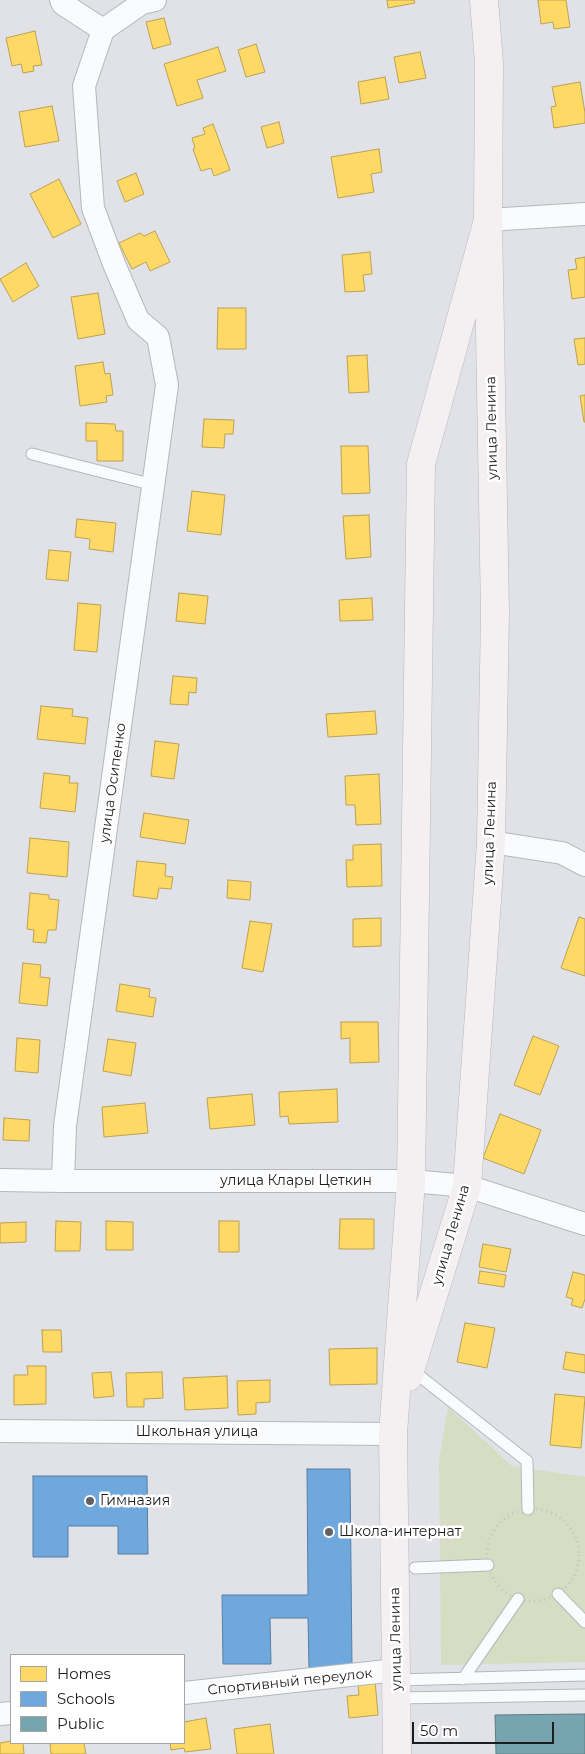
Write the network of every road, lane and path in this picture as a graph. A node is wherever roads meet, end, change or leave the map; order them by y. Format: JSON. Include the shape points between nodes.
{"nodes":[{"id":1,"x":61,"y":0,"type":"edge"},
{"id":2,"x":155,"y":0,"type":"edge"},
{"id":3,"x":484,"y":0,"type":"edge"},
{"id":4,"x":103,"y":30,"type":"junction"},
{"id":5,"x":585,"y":214,"type":"edge"},
{"id":6,"x":488,"y":220,"type":"junction"},
{"id":7,"x":32,"y":454,"type":"dead end"},
{"id":8,"x":154,"y":485,"type":"junction"},
{"id":9,"x":491,"y":842,"type":"junction"},
{"id":10,"x":585,"y":865,"type":"edge"},
{"id":11,"x":0,"y":1180,"type":"edge"},
{"id":12,"x":411,"y":1181,"type":"junction"},
{"id":13,"x":63,"y":1182,"type":"junction"},
{"id":14,"x":467,"y":1186,"type":"junction"},
{"id":15,"x":585,"y":1224,"type":"edge"},
{"id":16,"x":410,"y":1369,"type":"junction"},
{"id":17,"x":0,"y":1431,"type":"edge"},
{"id":18,"x":393,"y":1434,"type":"junction"},
{"id":19,"x":528,"y":1509,"type":"junction"},
{"id":20,"x":488,"y":1566,"type":"junction"},
{"id":21,"x":416,"y":1568,"type":"dead end"},
{"id":22,"x":558,"y":1594,"type":"junction"},
{"id":23,"x":518,"y":1599,"type":"junction"},
{"id":24,"x":585,"y":1622,"type":"edge"},
{"id":25,"x":585,"y":1675,"type":"edge"},
{"id":26,"x":463,"y":1678,"type":"junction"},
{"id":27,"x":396,"y":1682,"type":"junction"},
{"id":28,"x":185,"y":1694,"type":"edge"},
{"id":29,"x":585,"y":1695,"type":"edge"},
{"id":30,"x":397,"y":1754,"type":"edge"}],
"edges":[{"from":1,"to":4,"type":"street"},
{"from":2,"to":4,"type":"street","via":[[142,4]]},
{"from":3,"to":6,"type":"main road","name":"улица Ленина","via":[[489,63]]},
{"from":4,"to":8,"type":"street","name":"улица Осипенко","via":[[84,86],[92,208],[138,320],[158,337],[167,385]]},
{"from":5,"to":6,"type":"street"},
{"from":6,"to":9,"type":"main road","name":"улица Ленина","via":[[495,613]]},
{"from":6,"to":12,"type":"main road","name":"улица Ленина","via":[[421,464]]},
{"from":7,"to":8,"type":"lane"},
{"from":8,"to":13,"type":"street","name":"улица Осипенко","via":[[65,1126]]},
{"from":9,"to":10,"type":"street","via":[[562,853]]},
{"from":9,"to":14,"type":"main road","name":"улица Ленина"},
{"from":11,"to":13,"type":"street","name":"улица Клары Цеткин"},
{"from":12,"to":13,"type":"street","name":"улица Клары Цеткин"},
{"from":12,"to":14,"type":"street","name":"улица Клары Цеткин"},
{"from":12,"to":18,"type":"main road","name":"улица Ленина"},
{"from":14,"to":15,"type":"street","name":"улица Клары Цеткин"},
{"from":14,"to":16,"type":"main road","name":"улица Ленина"},
{"from":16,"to":18,"type":"main road","name":"улица Ленина"},
{"from":16,"to":19,"type":"lane","via":[[527,1461]]},
{"from":17,"to":18,"type":"street","name":"Школьная улица"},
{"from":18,"to":27,"type":"main road","name":"улица Ленина"},
{"from":19,"to":20,"type":"path","via":[[500,1522],[491,1535],[487,1550]]},
{"from":19,"to":22,"type":"path","via":[[558,1516],[569,1526],[576,1540],[579,1555],[576,1570],[569,1584]]},
{"from":20,"to":21,"type":"lane"},
{"from":20,"to":23,"type":"path","via":[[504,1591]]},
{"from":22,"to":23,"type":"path","via":[[545,1600]]},
{"from":22,"to":24,"type":"lane"},
{"from":23,"to":26,"type":"lane"},
{"from":25,"to":26,"type":"lane"},
{"from":26,"to":27,"type":"lane"},
{"from":27,"to":28,"type":"street","name":"Спортивный переулок"},
{"from":27,"to":29,"type":"lane"},
{"from":27,"to":30,"type":"main road","name":"улица Ленина"}]}
